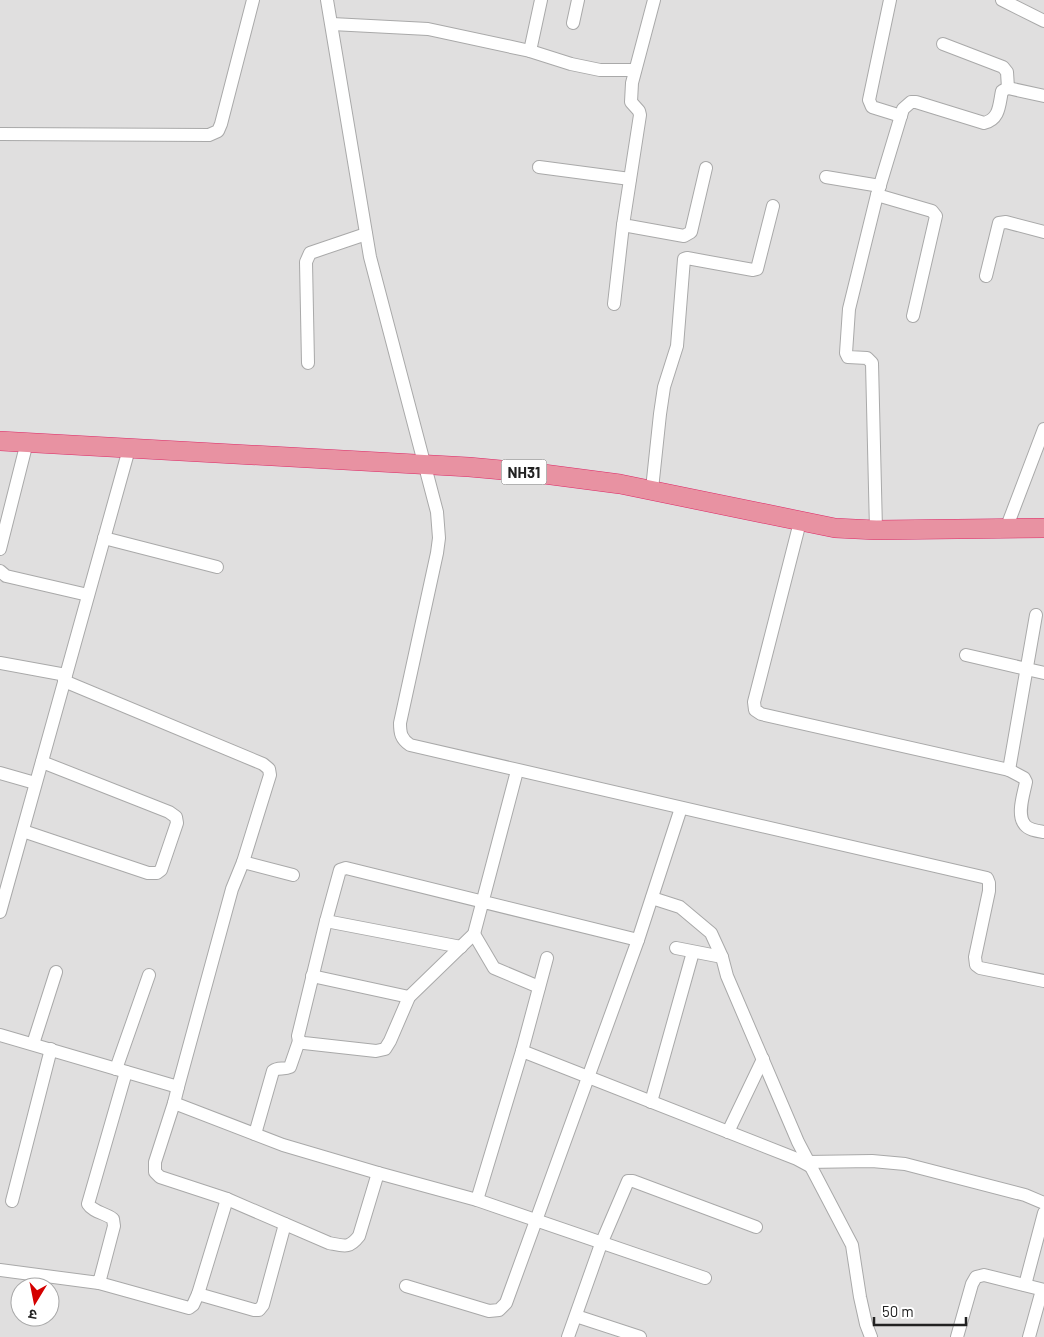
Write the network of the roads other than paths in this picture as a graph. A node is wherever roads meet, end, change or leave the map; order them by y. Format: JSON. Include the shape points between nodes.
{"nodes":[{"id":1,"x":253,"y":0,"type":"edge"},
{"id":2,"x":327,"y":0,"type":"edge"},
{"id":3,"x":541,"y":0,"type":"edge"},
{"id":4,"x":578,"y":0,"type":"edge"},
{"id":5,"x":654,"y":0,"type":"edge"},
{"id":6,"x":890,"y":0,"type":"edge"},
{"id":7,"x":1002,"y":0,"type":"edge"},
{"id":8,"x":1044,"y":21,"type":"edge"},
{"id":9,"x":573,"y":23,"type":"dead end"},
{"id":10,"x":332,"y":24,"type":"junction"},
{"id":11,"x":944,"y":44,"type":"dead end"},
{"id":12,"x":530,"y":50,"type":"junction"},
{"id":13,"x":636,"y":70,"type":"junction"},
{"id":14,"x":1008,"y":88,"type":"junction"},
{"id":15,"x":1044,"y":96,"type":"edge"},
{"id":16,"x":901,"y":116,"type":"junction"},
{"id":17,"x":0,"y":134,"type":"edge"},
{"id":18,"x":539,"y":167,"type":"dead end"},
{"id":19,"x":706,"y":168,"type":"dead end"},
{"id":20,"x":826,"y":177,"type":"dead end"},
{"id":21,"x":630,"y":179,"type":"junction"},
{"id":22,"x":879,"y":190,"type":"junction"},
{"id":23,"x":773,"y":206,"type":"dead end"},
{"id":24,"x":623,"y":225,"type":"junction"},
{"id":25,"x":1044,"y":232,"type":"edge"},
{"id":26,"x":366,"y":234,"type":"junction"},
{"id":27,"x":986,"y":276,"type":"dead end"},
{"id":28,"x":614,"y":304,"type":"dead end"},
{"id":29,"x":913,"y":316,"type":"dead end"},
{"id":30,"x":308,"y":363,"type":"dead end"},
{"id":31,"x":1044,"y":429,"type":"edge"},
{"id":32,"x":0,"y":441,"type":"edge"},
{"id":33,"x":27,"y":442,"type":"junction"},
{"id":34,"x":129,"y":449,"type":"junction"},
{"id":35,"x":424,"y":465,"type":"junction"},
{"id":36,"x":652,"y":489,"type":"junction"},
{"id":37,"x":800,"y":522,"type":"junction"},
{"id":38,"x":1044,"y":528,"type":"edge"},
{"id":39,"x":1006,"y":529,"type":"junction"},
{"id":40,"x":876,"y":530,"type":"junction"},
{"id":41,"x":104,"y":538,"type":"junction"},
{"id":42,"x":0,"y":548,"type":"edge"},
{"id":43,"x":217,"y":567,"type":"dead end"},
{"id":44,"x":0,"y":571,"type":"edge"},
{"id":45,"x":88,"y":595,"type":"junction"},
{"id":46,"x":1036,"y":614,"type":"dead end"},
{"id":47,"x":966,"y":655,"type":"dead end"},
{"id":48,"x":0,"y":664,"type":"edge"},
{"id":49,"x":1026,"y":669,"type":"junction"},
{"id":50,"x":1044,"y":673,"type":"edge"},
{"id":51,"x":65,"y":678,"type":"junction"},
{"id":52,"x":42,"y":762,"type":"junction"},
{"id":53,"x":517,"y":770,"type":"junction"},
{"id":54,"x":1008,"y":770,"type":"junction"},
{"id":55,"x":0,"y":773,"type":"edge"},
{"id":56,"x":35,"y":783,"type":"junction"},
{"id":57,"x":681,"y":808,"type":"junction"},
{"id":58,"x":22,"y":831,"type":"junction"},
{"id":59,"x":1044,"y":832,"type":"edge"},
{"id":60,"x":243,"y":862,"type":"junction"},
{"id":61,"x":294,"y":875,"type":"dead end"},
{"id":62,"x":652,"y":898,"type":"junction"},
{"id":63,"x":482,"y":902,"type":"junction"},
{"id":64,"x":0,"y":912,"type":"edge"},
{"id":65,"x":326,"y":921,"type":"junction"},
{"id":66,"x":474,"y":934,"type":"junction"},
{"id":67,"x":638,"y":940,"type":"junction"},
{"id":68,"x":461,"y":947,"type":"junction"},
{"id":69,"x":676,"y":948,"type":"dead end"},
{"id":70,"x":693,"y":952,"type":"junction"},
{"id":71,"x":722,"y":957,"type":"junction"},
{"id":72,"x":547,"y":958,"type":"dead end"},
{"id":73,"x":56,"y":972,"type":"dead end"},
{"id":74,"x":149,"y":975,"type":"dead end"},
{"id":75,"x":312,"y":976,"type":"junction"},
{"id":76,"x":1044,"y":981,"type":"edge"},
{"id":77,"x":539,"y":987,"type":"junction"},
{"id":78,"x":409,"y":997,"type":"junction"},
{"id":79,"x":0,"y":1035,"type":"edge"},
{"id":80,"x":299,"y":1041,"type":"junction"},
{"id":81,"x":33,"y":1044,"type":"junction"},
{"id":82,"x":51,"y":1050,"type":"junction"},
{"id":83,"x":522,"y":1051,"type":"junction"},
{"id":84,"x":763,"y":1059,"type":"junction"},
{"id":85,"x":121,"y":1071,"type":"junction"},
{"id":86,"x":588,"y":1078,"type":"junction"},
{"id":87,"x":178,"y":1087,"type":"junction"},
{"id":88,"x":651,"y":1102,"type":"junction"},
{"id":89,"x":174,"y":1103,"type":"junction"},
{"id":90,"x":728,"y":1132,"type":"junction"},
{"id":91,"x":255,"y":1134,"type":"junction"},
{"id":92,"x":808,"y":1164,"type":"junction"},
{"id":93,"x":378,"y":1173,"type":"junction"},
{"id":94,"x":227,"y":1199,"type":"junction"},
{"id":95,"x":477,"y":1200,"type":"junction"},
{"id":96,"x":12,"y":1201,"type":"dead end"},
{"id":97,"x":1044,"y":1203,"type":"edge"},
{"id":98,"x":1044,"y":1213,"type":"edge"},
{"id":99,"x":536,"y":1219,"type":"junction"},
{"id":100,"x":285,"y":1224,"type":"junction"},
{"id":101,"x":756,"y":1227,"type":"dead end"},
{"id":102,"x":601,"y":1244,"type":"junction"},
{"id":103,"x":0,"y":1270,"type":"edge"},
{"id":104,"x":705,"y":1278,"type":"dead end"},
{"id":105,"x":99,"y":1283,"type":"junction"},
{"id":106,"x":406,"y":1286,"type":"dead end"},
{"id":107,"x":1025,"y":1286,"type":"junction"},
{"id":108,"x":1043,"y":1290,"type":"edge"},
{"id":109,"x":198,"y":1294,"type":"junction"},
{"id":110,"x":576,"y":1316,"type":"junction"},
{"id":111,"x":568,"y":1337,"type":"edge"},
{"id":112,"x":640,"y":1337,"type":"edge"},
{"id":113,"x":871,"y":1337,"type":"edge"},
{"id":114,"x":958,"y":1337,"type":"edge"},
{"id":115,"x":1030,"y":1337,"type":"edge"}],
"edges":[{"from":1,"to":17,"type":"street","via":[[221,124],[218,131],[209,136]]},
{"from":2,"to":10,"type":"street"},
{"from":3,"to":12,"type":"street"},
{"from":4,"to":9,"type":"street"},
{"from":5,"to":13,"type":"street"},
{"from":6,"to":16,"type":"street","via":[[869,100],[872,107]]},
{"from":7,"to":8,"type":"street"},
{"from":10,"to":12,"type":"street","via":[[428,29]]},
{"from":10,"to":26,"type":"street"},
{"from":11,"to":14,"type":"street","via":[[1003,67],[1007,72]]},
{"from":12,"to":13,"type":"street","via":[[600,70]]},
{"from":13,"to":21,"type":"street","via":[[630,97],[640,115]]},
{"from":14,"to":15,"type":"street"},
{"from":14,"to":16,"type":"street","via":[[1002,91],[992,121],[984,123],[916,102],[911,102]]},
{"from":16,"to":22,"type":"street"},
{"from":18,"to":21,"type":"street"},
{"from":19,"to":24,"type":"street","via":[[689,235]]},
{"from":20,"to":22,"type":"street"},
{"from":21,"to":24,"type":"street"},
{"from":22,"to":29,"type":"street","via":[[932,210],[936,216]]},
{"from":22,"to":40,"type":"street","via":[[849,309],[846,353],[848,357],[866,358],[872,363]]},
{"from":23,"to":36,"type":"street","via":[[757,269],[684,260],[677,346],[664,387]]},
{"from":24,"to":28,"type":"street"},
{"from":25,"to":27,"type":"street","via":[[999,223]]},
{"from":26,"to":30,"type":"street","via":[[310,253],[307,257]]},
{"from":26,"to":35,"type":"street"},
{"from":31,"to":39,"type":"street"},
{"from":32,"to":33,"type":"highway","number":"NH31"},
{"from":33,"to":34,"type":"highway","number":"NH31"},
{"from":33,"to":42,"type":"street"},
{"from":34,"to":35,"type":"highway","number":"NH31"},
{"from":34,"to":41,"type":"street"},
{"from":35,"to":36,"type":"highway","number":"NH31","via":[[536,473]]},
{"from":35,"to":53,"type":"street","via":[[437,512],[439,538],[400,723],[401,736],[410,745]]},
{"from":36,"to":37,"type":"highway","number":"NH31"},
{"from":37,"to":40,"type":"highway","number":"NH31"},
{"from":37,"to":54,"type":"street","via":[[754,702],[755,710],[761,714]]},
{"from":38,"to":39,"type":"highway","number":"NH31"},
{"from":39,"to":40,"type":"highway","number":"NH31"},
{"from":41,"to":43,"type":"street"},
{"from":41,"to":45,"type":"street"},
{"from":44,"to":45,"type":"street","via":[[6,576]]},
{"from":45,"to":51,"type":"street"},
{"from":46,"to":49,"type":"street"},
{"from":47,"to":49,"type":"street"},
{"from":48,"to":51,"type":"street"},
{"from":49,"to":50,"type":"street"},
{"from":49,"to":54,"type":"street"},
{"from":51,"to":52,"type":"street"},
{"from":51,"to":60,"type":"street","via":[[269,769],[270,775]]},
{"from":52,"to":56,"type":"street"},
{"from":52,"to":58,"type":"street","via":[[169,812],[176,817],[177,823],[161,870],[157,873],[148,873]]},
{"from":53,"to":57,"type":"street"},
{"from":53,"to":63,"type":"street"},
{"from":54,"to":59,"type":"street","via":[[1026,782],[1021,815],[1024,824]]},
{"from":55,"to":56,"type":"street"},
{"from":56,"to":58,"type":"street"},
{"from":57,"to":62,"type":"street"},
{"from":57,"to":76,"type":"street","via":[[987,878],[989,891],[976,965]]},
{"from":58,"to":64,"type":"street"},
{"from":60,"to":61,"type":"street"},
{"from":60,"to":87,"type":"street","via":[[229,899]]},
{"from":62,"to":67,"type":"street"},
{"from":62,"to":71,"type":"street","via":[[680,907],[699,921],[711,933]]},
{"from":63,"to":65,"type":"street","via":[[346,868],[338,875]]},
{"from":63,"to":66,"type":"street"},
{"from":63,"to":67,"type":"street"},
{"from":65,"to":68,"type":"street"},
{"from":65,"to":75,"type":"street"},
{"from":66,"to":68,"type":"street"},
{"from":66,"to":77,"type":"street","via":[[494,968]]},
{"from":67,"to":86,"type":"street"},
{"from":68,"to":78,"type":"street"},
{"from":69,"to":70,"type":"street"},
{"from":70,"to":71,"type":"street"},
{"from":70,"to":88,"type":"street"},
{"from":71,"to":84,"type":"street"},
{"from":72,"to":77,"type":"street"},
{"from":73,"to":81,"type":"street"},
{"from":74,"to":85,"type":"street"},
{"from":75,"to":78,"type":"street"},
{"from":75,"to":80,"type":"street"},
{"from":77,"to":83,"type":"street"},
{"from":78,"to":80,"type":"street","via":[[384,1049],[376,1051]]},
{"from":79,"to":81,"type":"street"},
{"from":80,"to":91,"type":"street","via":[[290,1067],[273,1071]]},
{"from":81,"to":82,"type":"street"},
{"from":82,"to":85,"type":"street"},
{"from":82,"to":96,"type":"street"},
{"from":83,"to":86,"type":"street"},
{"from":83,"to":95,"type":"street"},
{"from":84,"to":90,"type":"street"},
{"from":84,"to":92,"type":"street"},
{"from":85,"to":87,"type":"street"},
{"from":85,"to":105,"type":"street","via":[[88,1204],[113,1218],[114,1226]]},
{"from":86,"to":88,"type":"street"},
{"from":86,"to":99,"type":"street"},
{"from":87,"to":89,"type":"street"},
{"from":88,"to":90,"type":"street"},
{"from":89,"to":91,"type":"street"},
{"from":89,"to":94,"type":"street","via":[[155,1162],[155,1172],[160,1177]]},
{"from":90,"to":92,"type":"street"},
{"from":91,"to":93,"type":"street"},
{"from":92,"to":97,"type":"street","via":[[872,1161],[906,1164],[1025,1195]]},
{"from":92,"to":113,"type":"street","via":[[852,1245],[860,1297]]},
{"from":93,"to":95,"type":"street"},
{"from":93,"to":100,"type":"street","via":[[354,1243],[346,1246],[329,1244]]},
{"from":94,"to":100,"type":"street"},
{"from":94,"to":109,"type":"street"},
{"from":95,"to":99,"type":"street"},
{"from":98,"to":107,"type":"street"},
{"from":99,"to":102,"type":"street"},
{"from":99,"to":106,"type":"street","via":[[506,1303],[499,1310],[489,1311]]},
{"from":100,"to":109,"type":"street","via":[[260,1310]]},
{"from":101,"to":102,"type":"street","via":[[628,1181]]},
{"from":102,"to":104,"type":"street"},
{"from":102,"to":110,"type":"street"},
{"from":103,"to":105,"type":"street"},
{"from":105,"to":109,"type":"street","via":[[184,1308],[193,1305]]},
{"from":107,"to":108,"type":"street"},
{"from":107,"to":114,"type":"street","via":[[984,1275],[976,1277]]},
{"from":108,"to":115,"type":"street"},
{"from":110,"to":111,"type":"street"},
{"from":110,"to":112,"type":"street"}]}
